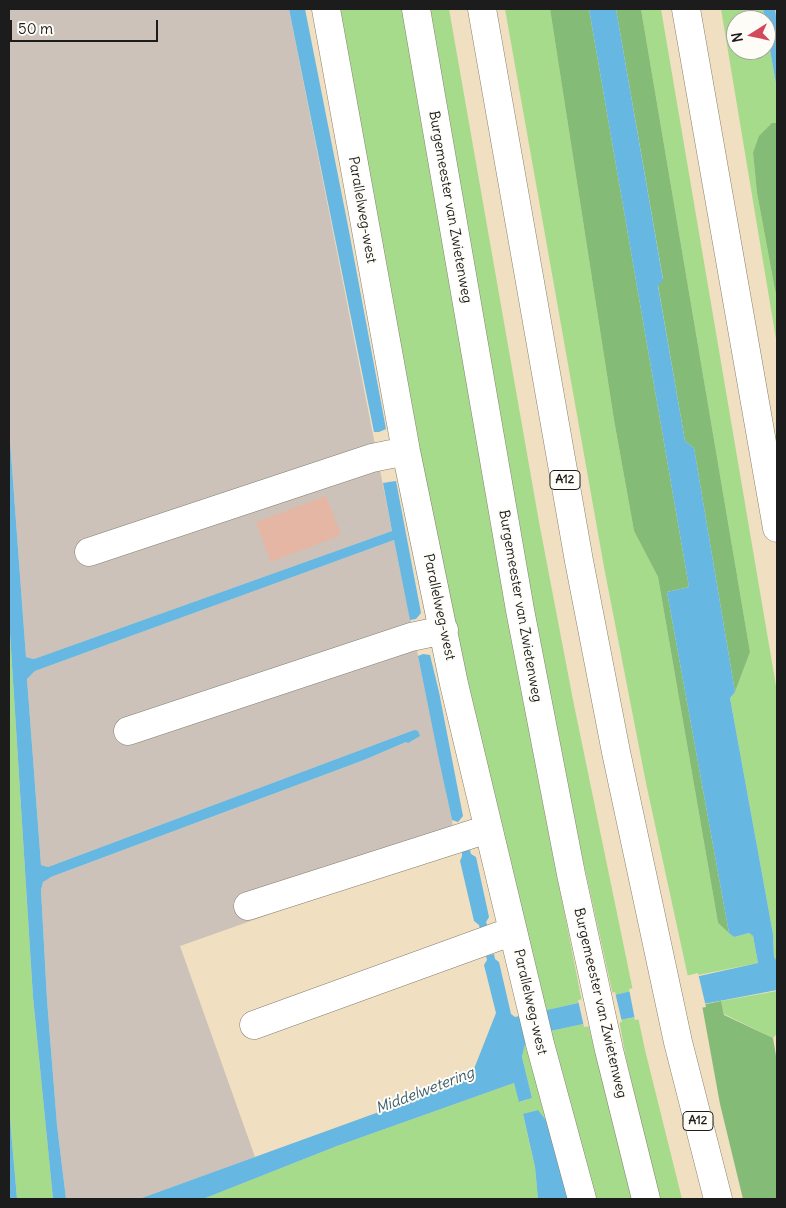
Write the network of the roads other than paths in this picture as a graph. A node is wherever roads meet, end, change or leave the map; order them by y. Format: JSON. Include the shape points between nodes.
{"nodes":[{"id":1,"x":326,"y":9,"type":"edge"},
{"id":2,"x":416,"y":9,"type":"edge"},
{"id":3,"x":482,"y":9,"type":"edge"},
{"id":4,"x":686,"y":9,"type":"edge"},
{"id":5,"x":406,"y":451,"type":"junction"},
{"id":6,"x":777,"y":528,"type":"edge"},
{"id":7,"x":89,"y":552,"type":"dead end"},
{"id":8,"x":444,"y":630,"type":"junction"},
{"id":9,"x":128,"y":731,"type":"dead end"},
{"id":10,"x":488,"y":829,"type":"junction"},
{"id":11,"x":248,"y":906,"type":"dead end"},
{"id":12,"x":513,"y":931,"type":"junction"},
{"id":13,"x":254,"y":1025,"type":"dead end"},
{"id":14,"x":582,"y":1199,"type":"edge"},
{"id":15,"x":646,"y":1199,"type":"edge"},
{"id":16,"x":718,"y":1199,"type":"edge"}],
"edges":[{"from":1,"to":5,"type":"main road","name":"Parallelweg-west"},
{"from":2,"to":15,"type":"main road","name":"Burgemeester van Zwietenweg","via":[[520,610],[571,874],[609,1050]]},
{"from":3,"to":16,"type":"main road","number":"A12","via":[[579,561],[616,752],[678,1042]]},
{"from":4,"to":6,"type":"main road"},
{"from":5,"to":7,"type":"main road","via":[[372,458]]},
{"from":5,"to":8,"type":"main road","name":"Parallelweg-west"},
{"from":8,"to":9,"type":"main road","via":[[411,637]]},
{"from":8,"to":10,"type":"main road","name":"Parallelweg-west"},
{"from":10,"to":11,"type":"main road"},
{"from":10,"to":12,"type":"main road","name":"Parallelweg-west"},
{"from":12,"to":13,"type":"main road"},
{"from":12,"to":14,"type":"main road","name":"Parallelweg-west"}]}
